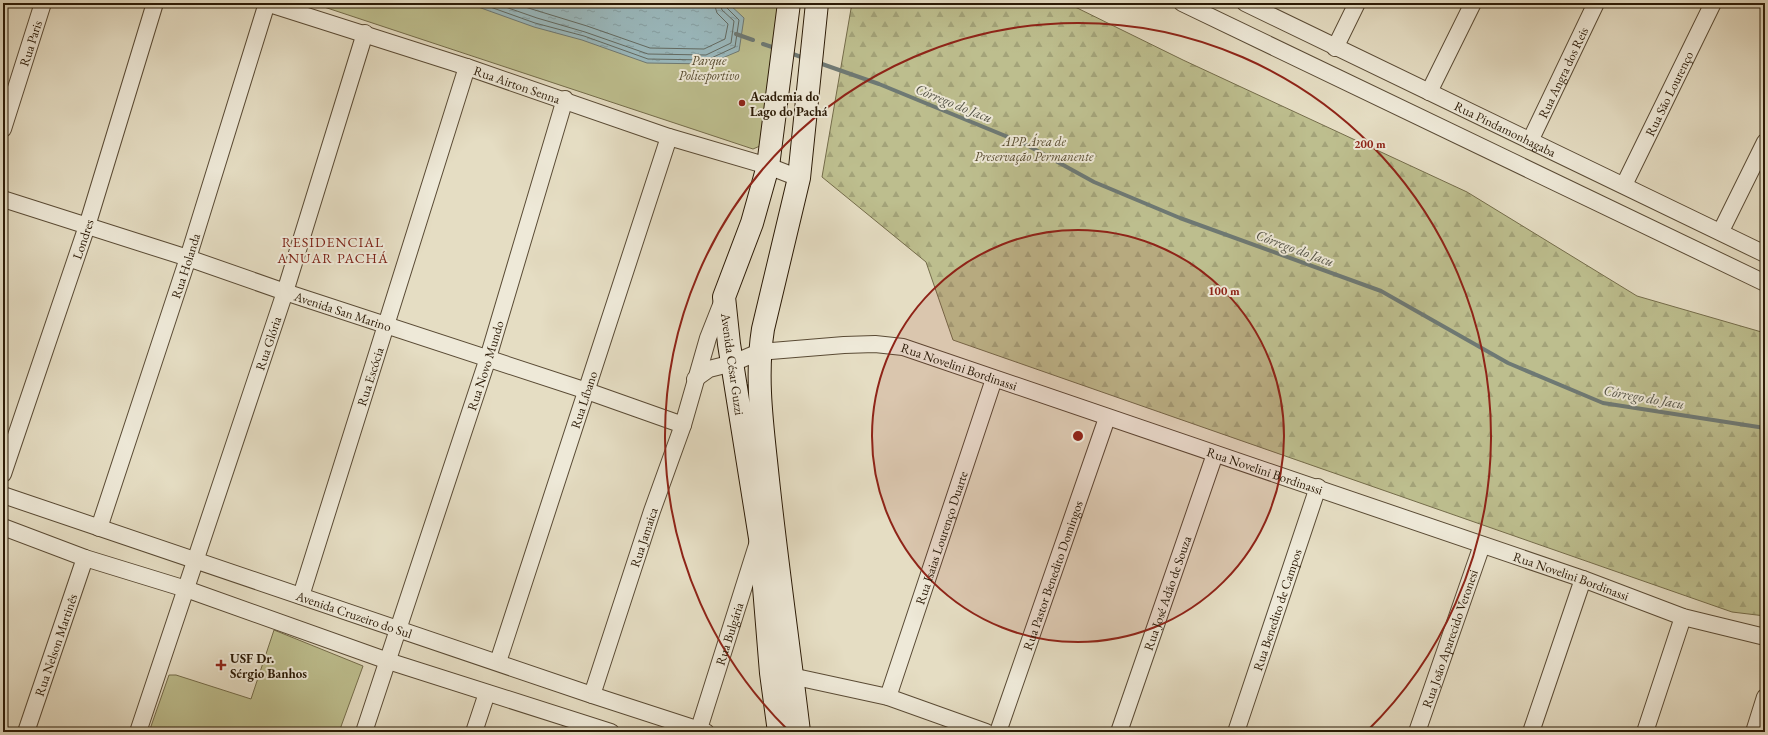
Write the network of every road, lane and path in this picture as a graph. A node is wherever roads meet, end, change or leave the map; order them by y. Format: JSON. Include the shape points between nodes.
{"nodes":[{"id":1,"x":43,"y":3,"type":"edge"},
{"id":2,"x":155,"y":3,"type":"edge"},
{"id":3,"x":266,"y":3,"type":"edge"},
{"id":4,"x":789,"y":3,"type":"edge"},
{"id":5,"x":817,"y":3,"type":"edge"},
{"id":6,"x":1182,"y":3,"type":"edge"},
{"id":7,"x":1245,"y":3,"type":"edge"},
{"id":8,"x":1357,"y":3,"type":"edge"},
{"id":9,"x":1473,"y":3,"type":"edge"},
{"id":10,"x":1596,"y":3,"type":"edge"},
{"id":11,"x":1713,"y":3,"type":"edge"},
{"id":12,"x":365,"y":33,"type":"junction"},
{"id":13,"x":1335,"y":48,"type":"junction"},
{"id":14,"x":467,"y":67,"type":"junction"},
{"id":15,"x":1429,"y":92,"type":"junction"},
{"id":16,"x":566,"y":99,"type":"junction"},
{"id":17,"x":3,"y":128,"type":"edge"},
{"id":18,"x":669,"y":137,"type":"junction"},
{"id":19,"x":1530,"y":141,"type":"junction"},
{"id":20,"x":1765,"y":142,"type":"edge"},
{"id":21,"x":768,"y":166,"type":"junction"},
{"id":22,"x":799,"y":178,"type":"junction"},
{"id":23,"x":1624,"y":185,"type":"junction"},
{"id":24,"x":3,"y":199,"type":"edge"},
{"id":25,"x":87,"y":226,"type":"junction"},
{"id":26,"x":1721,"y":231,"type":"junction"},
{"id":27,"x":1765,"y":254,"type":"edge"},
{"id":28,"x":188,"y":258,"type":"junction"},
{"id":29,"x":1765,"y":283,"type":"edge"},
{"id":30,"x":285,"y":292,"type":"junction"},
{"id":31,"x":724,"y":298,"type":"junction"},
{"id":32,"x":387,"y":325,"type":"junction"},
{"id":33,"x":727,"y":328,"type":"junction"},
{"id":34,"x":763,"y":329,"type":"junction"},
{"id":35,"x":759,"y":352,"type":"junction"},
{"id":36,"x":488,"y":358,"type":"junction"},
{"id":37,"x":733,"y":363,"type":"junction"},
{"id":38,"x":695,"y":379,"type":"junction"},
{"id":39,"x":994,"y":379,"type":"junction"},
{"id":40,"x":587,"y":391,"type":"junction"},
{"id":41,"x":1107,"y":418,"type":"junction"},
{"id":42,"x":683,"y":425,"type":"junction"},
{"id":43,"x":1215,"y":454,"type":"junction"},
{"id":44,"x":3,"y":474,"type":"edge"},
{"id":45,"x":1318,"y":487,"type":"junction"},
{"id":46,"x":3,"y":495,"type":"edge"},
{"id":47,"x":3,"y":527,"type":"edge"},
{"id":48,"x":100,"y":528,"type":"junction"},
{"id":49,"x":760,"y":538,"type":"junction"},
{"id":50,"x":1482,"y":545,"type":"junction"},
{"id":51,"x":85,"y":558,"type":"junction"},
{"id":52,"x":196,"y":560,"type":"junction"},
{"id":53,"x":1584,"y":579,"type":"junction"},
{"id":54,"x":186,"y":590,"type":"junction"},
{"id":55,"x":301,"y":596,"type":"junction"},
{"id":56,"x":1683,"y":617,"type":"junction"},
{"id":57,"x":398,"y":628,"type":"junction"},
{"id":58,"x":1765,"y":638,"type":"edge"},
{"id":59,"x":388,"y":661,"type":"junction"},
{"id":60,"x":498,"y":662,"type":"junction"},
{"id":61,"x":782,"y":674,"type":"junction"},
{"id":62,"x":487,"y":693,"type":"junction"},
{"id":63,"x":592,"y":695,"type":"junction"},
{"id":64,"x":888,"y":697,"type":"junction"},
{"id":65,"x":1765,"y":697,"type":"edge"},
{"id":66,"x":587,"y":728,"type":"edge"},
{"id":67,"x":701,"y":731,"type":"edge"},
{"id":68,"x":26,"y":732,"type":"edge"},
{"id":69,"x":138,"y":732,"type":"edge"},
{"id":70,"x":364,"y":732,"type":"edge"},
{"id":71,"x":474,"y":732,"type":"edge"},
{"id":72,"x":611,"y":732,"type":"edge"},
{"id":73,"x":779,"y":732,"type":"edge"},
{"id":74,"x":799,"y":732,"type":"edge"},
{"id":75,"x":986,"y":732,"type":"edge"},
{"id":76,"x":998,"y":732,"type":"edge"},
{"id":77,"x":1119,"y":732,"type":"edge"},
{"id":78,"x":1236,"y":732,"type":"edge"},
{"id":79,"x":1417,"y":732,"type":"edge"},
{"id":80,"x":1531,"y":732,"type":"edge"},
{"id":81,"x":1645,"y":732,"type":"edge"},
{"id":82,"x":1754,"y":732,"type":"edge"}],
"edges":[{"from":1,"to":17,"type":"street","name":"Rua Paris"},
{"from":2,"to":25,"type":"street","name":"Londres"},
{"from":3,"to":12,"type":"street","name":"Rua Airton Senna"},
{"from":3,"to":28,"type":"street","name":"Rua Holanda"},
{"from":4,"to":21,"type":"street","name":"Avenida César Guzzi"},
{"from":5,"to":22,"type":"street","name":"Avenida César Guzzi"},
{"from":6,"to":29,"type":"street"},
{"from":7,"to":13,"type":"street","name":"Rua Pindamonhagaba"},
{"from":8,"to":13,"type":"street"},
{"from":9,"to":15,"type":"street"},
{"from":10,"to":19,"type":"street","name":"Rua Angra dos Reis"},
{"from":11,"to":23,"type":"street","name":"Rua São Lourenço"},
{"from":12,"to":14,"type":"street","name":"Rua Airton Senna"},
{"from":12,"to":30,"type":"street","name":"Rua Glória"},
{"from":13,"to":15,"type":"street","name":"Rua Pindamonhagaba"},
{"from":14,"to":16,"type":"street","name":"Rua Airton Senna"},
{"from":14,"to":32,"type":"street","name":"Rua Escócia"},
{"from":15,"to":19,"type":"street","name":"Rua Pindamonhagaba"},
{"from":16,"to":18,"type":"street","name":"Rua Airton Senna"},
{"from":16,"to":36,"type":"street","name":"Rua Novo Mundo"},
{"from":18,"to":21,"type":"street","name":"Rua Airton Senna"},
{"from":18,"to":40,"type":"street","name":"Rua Líbano"},
{"from":19,"to":23,"type":"street","name":"Rua Pindamonhagaba"},
{"from":20,"to":26,"type":"street"},
{"from":21,"to":22,"type":"street","name":"Rua Airton Senna"},
{"from":21,"to":31,"type":"street","name":"Avenida César Guzzi","via":[[752,223]]},
{"from":22,"to":34,"type":"street","name":"Avenida César Guzzi"},
{"from":23,"to":26,"type":"street","name":"Rua Pindamonhagaba"},
{"from":24,"to":25,"type":"street","name":"Avenida San Marino"},
{"from":25,"to":28,"type":"street","name":"Avenida San Marino"},
{"from":25,"to":44,"type":"street","name":"Londres"},
{"from":26,"to":27,"type":"street","name":"Rua Pindamonhagaba"},
{"from":28,"to":30,"type":"street","name":"Avenida San Marino"},
{"from":28,"to":48,"type":"street","name":"Rua Holanda"},
{"from":30,"to":32,"type":"street","name":"Avenida San Marino"},
{"from":30,"to":52,"type":"street","name":"Rua Glória"},
{"from":31,"to":33,"type":"street","name":"Avenida César Guzzi"},
{"from":31,"to":38,"type":"street","name":"Rua Jamaica"},
{"from":32,"to":36,"type":"street","name":"Avenida San Marino"},
{"from":32,"to":55,"type":"street","name":"Rua Escócia"},
{"from":33,"to":34,"type":"street","via":[[732,338],[740,341],[752,338]]},
{"from":33,"to":37,"type":"street","name":"Avenida César Guzzi"},
{"from":34,"to":35,"type":"street","name":"Avenida César Guzzi"},
{"from":35,"to":37,"type":"street","name":"Rua Novelini Bordinassi"},
{"from":35,"to":39,"type":"street","name":"Rua Novelini Bordinassi","via":[[844,345],[896,346]]},
{"from":35,"to":61,"type":"street","name":"Avenida César Guzzi","via":[[760,401],[777,562]]},
{"from":36,"to":40,"type":"street","name":"Avenida San Marino"},
{"from":36,"to":57,"type":"street","name":"Rua Novo Mundo"},
{"from":37,"to":38,"type":"street","via":[[709,369]]},
{"from":37,"to":49,"type":"street","name":"Avenida César Guzzi"},
{"from":38,"to":42,"type":"street","name":"Rua Jamaica"},
{"from":39,"to":41,"type":"street","name":"Rua Novelini Bordinassi"},
{"from":39,"to":64,"type":"street","name":"Rua Isaias Lourenço Duarte"},
{"from":40,"to":42,"type":"street","name":"Avenida San Marino"},
{"from":40,"to":60,"type":"street","name":"Rua Líbano"},
{"from":41,"to":43,"type":"street","name":"Rua Novelini Bordinassi"},
{"from":41,"to":76,"type":"street","name":"Rua Pastor Benedito Domingos"},
{"from":42,"to":63,"type":"street","name":"Rua Jamaica"},
{"from":43,"to":45,"type":"street","name":"Rua Novelini Bordinassi"},
{"from":43,"to":77,"type":"street","name":"Rua José Adão de Souza"},
{"from":45,"to":50,"type":"street","name":"Rua Novelini Bordinassi"},
{"from":45,"to":78,"type":"street","name":"Rua Benedito de Campos"},
{"from":46,"to":48,"type":"street","name":"Avenida Cruzeiro do Sul"},
{"from":47,"to":51,"type":"street"},
{"from":48,"to":52,"type":"street","name":"Avenida Cruzeiro do Sul"},
{"from":49,"to":61,"type":"street","name":"Avenida César Guzzi"},
{"from":49,"to":67,"type":"street","name":"Rua Bulgária"},
{"from":50,"to":53,"type":"street","name":"Rua Novelini Bordinassi"},
{"from":50,"to":79,"type":"street","name":"Rua João Aparecido Veronesi"},
{"from":51,"to":54,"type":"street"},
{"from":51,"to":68,"type":"street","name":"Rua Nelson Martinês"},
{"from":52,"to":54,"type":"street","name":"Rua Glória"},
{"from":52,"to":55,"type":"street","name":"Avenida Cruzeiro do Sul"},
{"from":53,"to":56,"type":"street","name":"Rua Novelini Bordinassi"},
{"from":53,"to":80,"type":"street"},
{"from":54,"to":59,"type":"street"},
{"from":54,"to":69,"type":"street","name":"Rua Glória"},
{"from":55,"to":57,"type":"street","name":"Avenida Cruzeiro do Sul"},
{"from":56,"to":58,"type":"street","name":"Rua Novelini Bordinassi"},
{"from":56,"to":81,"type":"street"},
{"from":57,"to":59,"type":"street","name":"Rua Novo Mundo"},
{"from":57,"to":60,"type":"street","name":"Avenida Cruzeiro do Sul"},
{"from":59,"to":62,"type":"street"},
{"from":59,"to":70,"type":"street","name":"Rua Novo Mundo"},
{"from":60,"to":63,"type":"street","name":"Avenida Cruzeiro do Sul"},
{"from":61,"to":64,"type":"street"},
{"from":61,"to":73,"type":"street","name":"Avenida César Guzzi"},
{"from":61,"to":74,"type":"street"},
{"from":62,"to":66,"type":"street"},
{"from":62,"to":71,"type":"street"},
{"from":63,"to":67,"type":"street","name":"Avenida Cruzeiro do Sul"},
{"from":64,"to":75,"type":"street"},
{"from":65,"to":82,"type":"street"},
{"from":66,"to":72,"type":"street"}]}
